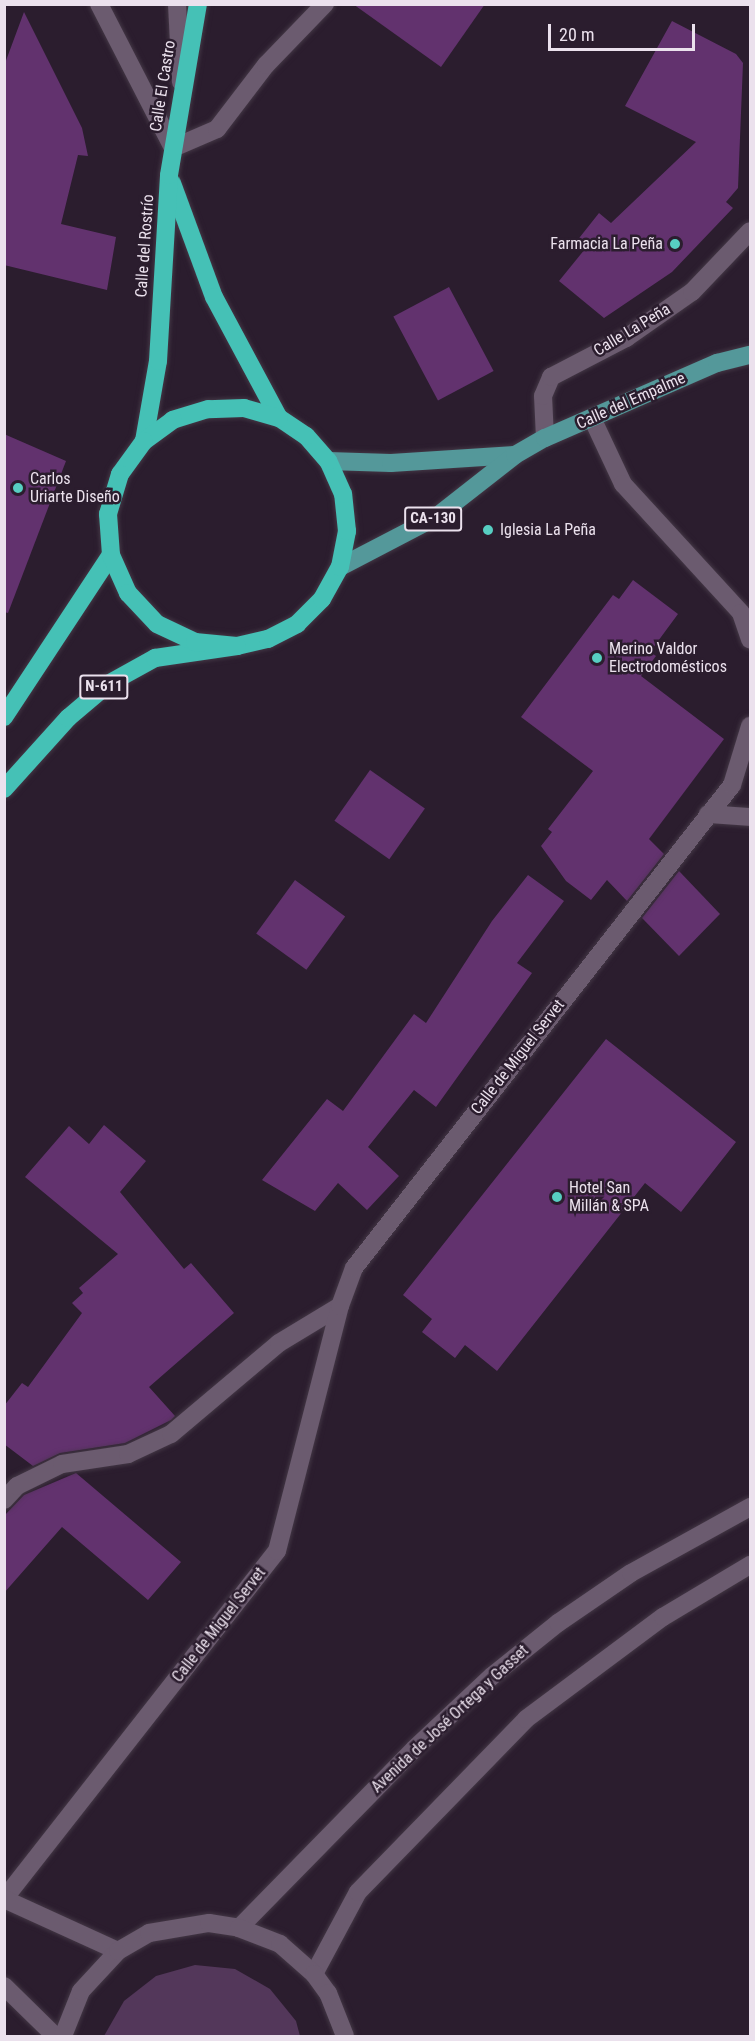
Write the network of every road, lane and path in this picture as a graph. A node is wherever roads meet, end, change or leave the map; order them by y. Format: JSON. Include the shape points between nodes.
{"nodes":[{"id":1,"x":99,"y":4,"type":"edge"},
{"id":2,"x":177,"y":4,"type":"edge"},
{"id":3,"x":198,"y":4,"type":"edge"},
{"id":4,"x":325,"y":4,"type":"edge"},
{"id":5,"x":182,"y":87,"type":"junction"},
{"id":6,"x":173,"y":148,"type":"junction"},
{"id":7,"x":169,"y":175,"type":"junction"},
{"id":8,"x":750,"y":231,"type":"edge"},
{"id":9,"x":750,"y":355,"type":"edge"},
{"id":10,"x":279,"y":418,"type":"junction"},
{"id":11,"x":592,"y":418,"type":"junction"},
{"id":12,"x":545,"y":438,"type":"junction"},
{"id":13,"x":144,"y":441,"type":"junction"},
{"id":14,"x":515,"y":454,"type":"junction"},
{"id":15,"x":328,"y":461,"type":"junction"},
{"id":16,"x":111,"y":555,"type":"junction"},
{"id":17,"x":340,"y":567,"type":"junction"},
{"id":18,"x":750,"y":639,"type":"edge"},
{"id":19,"x":237,"y":646,"type":"junction"},
{"id":20,"x":4,"y":717,"type":"edge"},
{"id":21,"x":750,"y":726,"type":"edge"},
{"id":22,"x":4,"y":789,"type":"edge"},
{"id":23,"x":708,"y":814,"type":"junction"},
{"id":24,"x":750,"y":817,"type":"edge"},
{"id":25,"x":340,"y":1306,"type":"junction"},
{"id":26,"x":4,"y":1500,"type":"edge"},
{"id":27,"x":750,"y":1507,"type":"edge"},
{"id":28,"x":750,"y":1565,"type":"edge"},
{"id":29,"x":4,"y":1899,"type":"edge"},
{"id":30,"x":239,"y":1928,"type":"junction"},
{"id":31,"x":118,"y":1951,"type":"junction"},
{"id":32,"x":314,"y":1974,"type":"junction"},
{"id":33,"x":4,"y":1986,"type":"edge"},
{"id":34,"x":55,"y":2037,"type":"edge"},
{"id":35,"x":63,"y":2037,"type":"edge"},
{"id":36,"x":345,"y":2037,"type":"edge"}],
"edges":[{"from":1,"to":6,"type":"street"},
{"from":2,"to":5,"type":"street"},
{"from":3,"to":5,"type":"highway","name":"Calle El Castro","number":"N-611"},
{"from":4,"to":6,"type":"street","via":[[266,65],[217,129]]},
{"from":5,"to":6,"type":"highway","name":"Calle El Castro","number":"N-611"},
{"from":6,"to":7,"type":"highway","name":"Calle El Castro","number":"N-611"},
{"from":7,"to":10,"type":"highway","name":"Calle del Rostrío","number":"N-611","via":[[213,297]]},
{"from":7,"to":13,"type":"highway","name":"Calle del Rostrío","number":"N-611","via":[[158,361]]},
{"from":8,"to":12,"type":"street","name":"Calle La Peña","via":[[692,292],[626,338],[550,377],[543,396]]},
{"from":9,"to":11,"type":"main road","name":"Calle del Empalme","number":"CA-130","via":[[717,363]]},
{"from":10,"to":13,"type":"highway","number":"N-611","via":[[244,408],[208,409],[173,420]]},
{"from":10,"to":15,"type":"highway","number":"N-611","via":[[306,436]]},
{"from":11,"to":12,"type":"main road","name":"Calle del Empalme","number":"CA-130"},
{"from":11,"to":18,"type":"street","via":[[623,484],[741,614]]},
{"from":12,"to":14,"type":"main road","name":"Calle del Empalme","number":"CA-130"},
{"from":13,"to":16,"type":"highway","number":"N-611","via":[[120,474],[111,504]]},
{"from":14,"to":15,"type":"main road","name":"Calle del Empalme","number":"CA-130","via":[[390,463]]},
{"from":14,"to":17,"type":"main road","name":"Calle del Empalme","number":"CA-130","via":[[436,517]]},
{"from":15,"to":17,"type":"highway","number":"N-611","via":[[345,504],[347,531]]},
{"from":16,"to":19,"type":"highway","number":"N-611","via":[[128,593],[157,624],[195,642]]},
{"from":16,"to":20,"type":"highway"},
{"from":17,"to":19,"type":"highway","number":"N-611","via":[[322,598],[297,624],[268,639]]},
{"from":19,"to":22,"type":"highway","number":"N-611","via":[[154,658],[108,684],[68,718]]},
{"from":21,"to":23,"type":"street","name":"Calle de Miguel Servet","via":[[732,785]]},
{"from":23,"to":24,"type":"street"},
{"from":23,"to":25,"type":"street","name":"Calle de Miguel Servet","via":[[354,1268]]},
{"from":25,"to":26,"type":"street","via":[[279,1343],[171,1434],[128,1454],[62,1464],[17,1486]]},
{"from":25,"to":29,"type":"street","name":"Calle de Miguel Servet","via":[[277,1551]]},
{"from":27,"to":30,"type":"street","name":"Avenida de José Ortega y Gasset","via":[[631,1573],[558,1623],[492,1676],[383,1779]]},
{"from":28,"to":32,"type":"street","via":[[663,1617],[526,1719],[358,1892]]},
{"from":29,"to":31,"type":"street"},
{"from":30,"to":31,"type":"street","via":[[209,1923],[179,1925],[149,1933]]},
{"from":30,"to":32,"type":"street","via":[[280,1944]]},
{"from":31,"to":35,"type":"street","via":[[81,1991]]},
{"from":32,"to":36,"type":"street","via":[[328,1993]]},
{"from":33,"to":34,"type":"street"}]}
